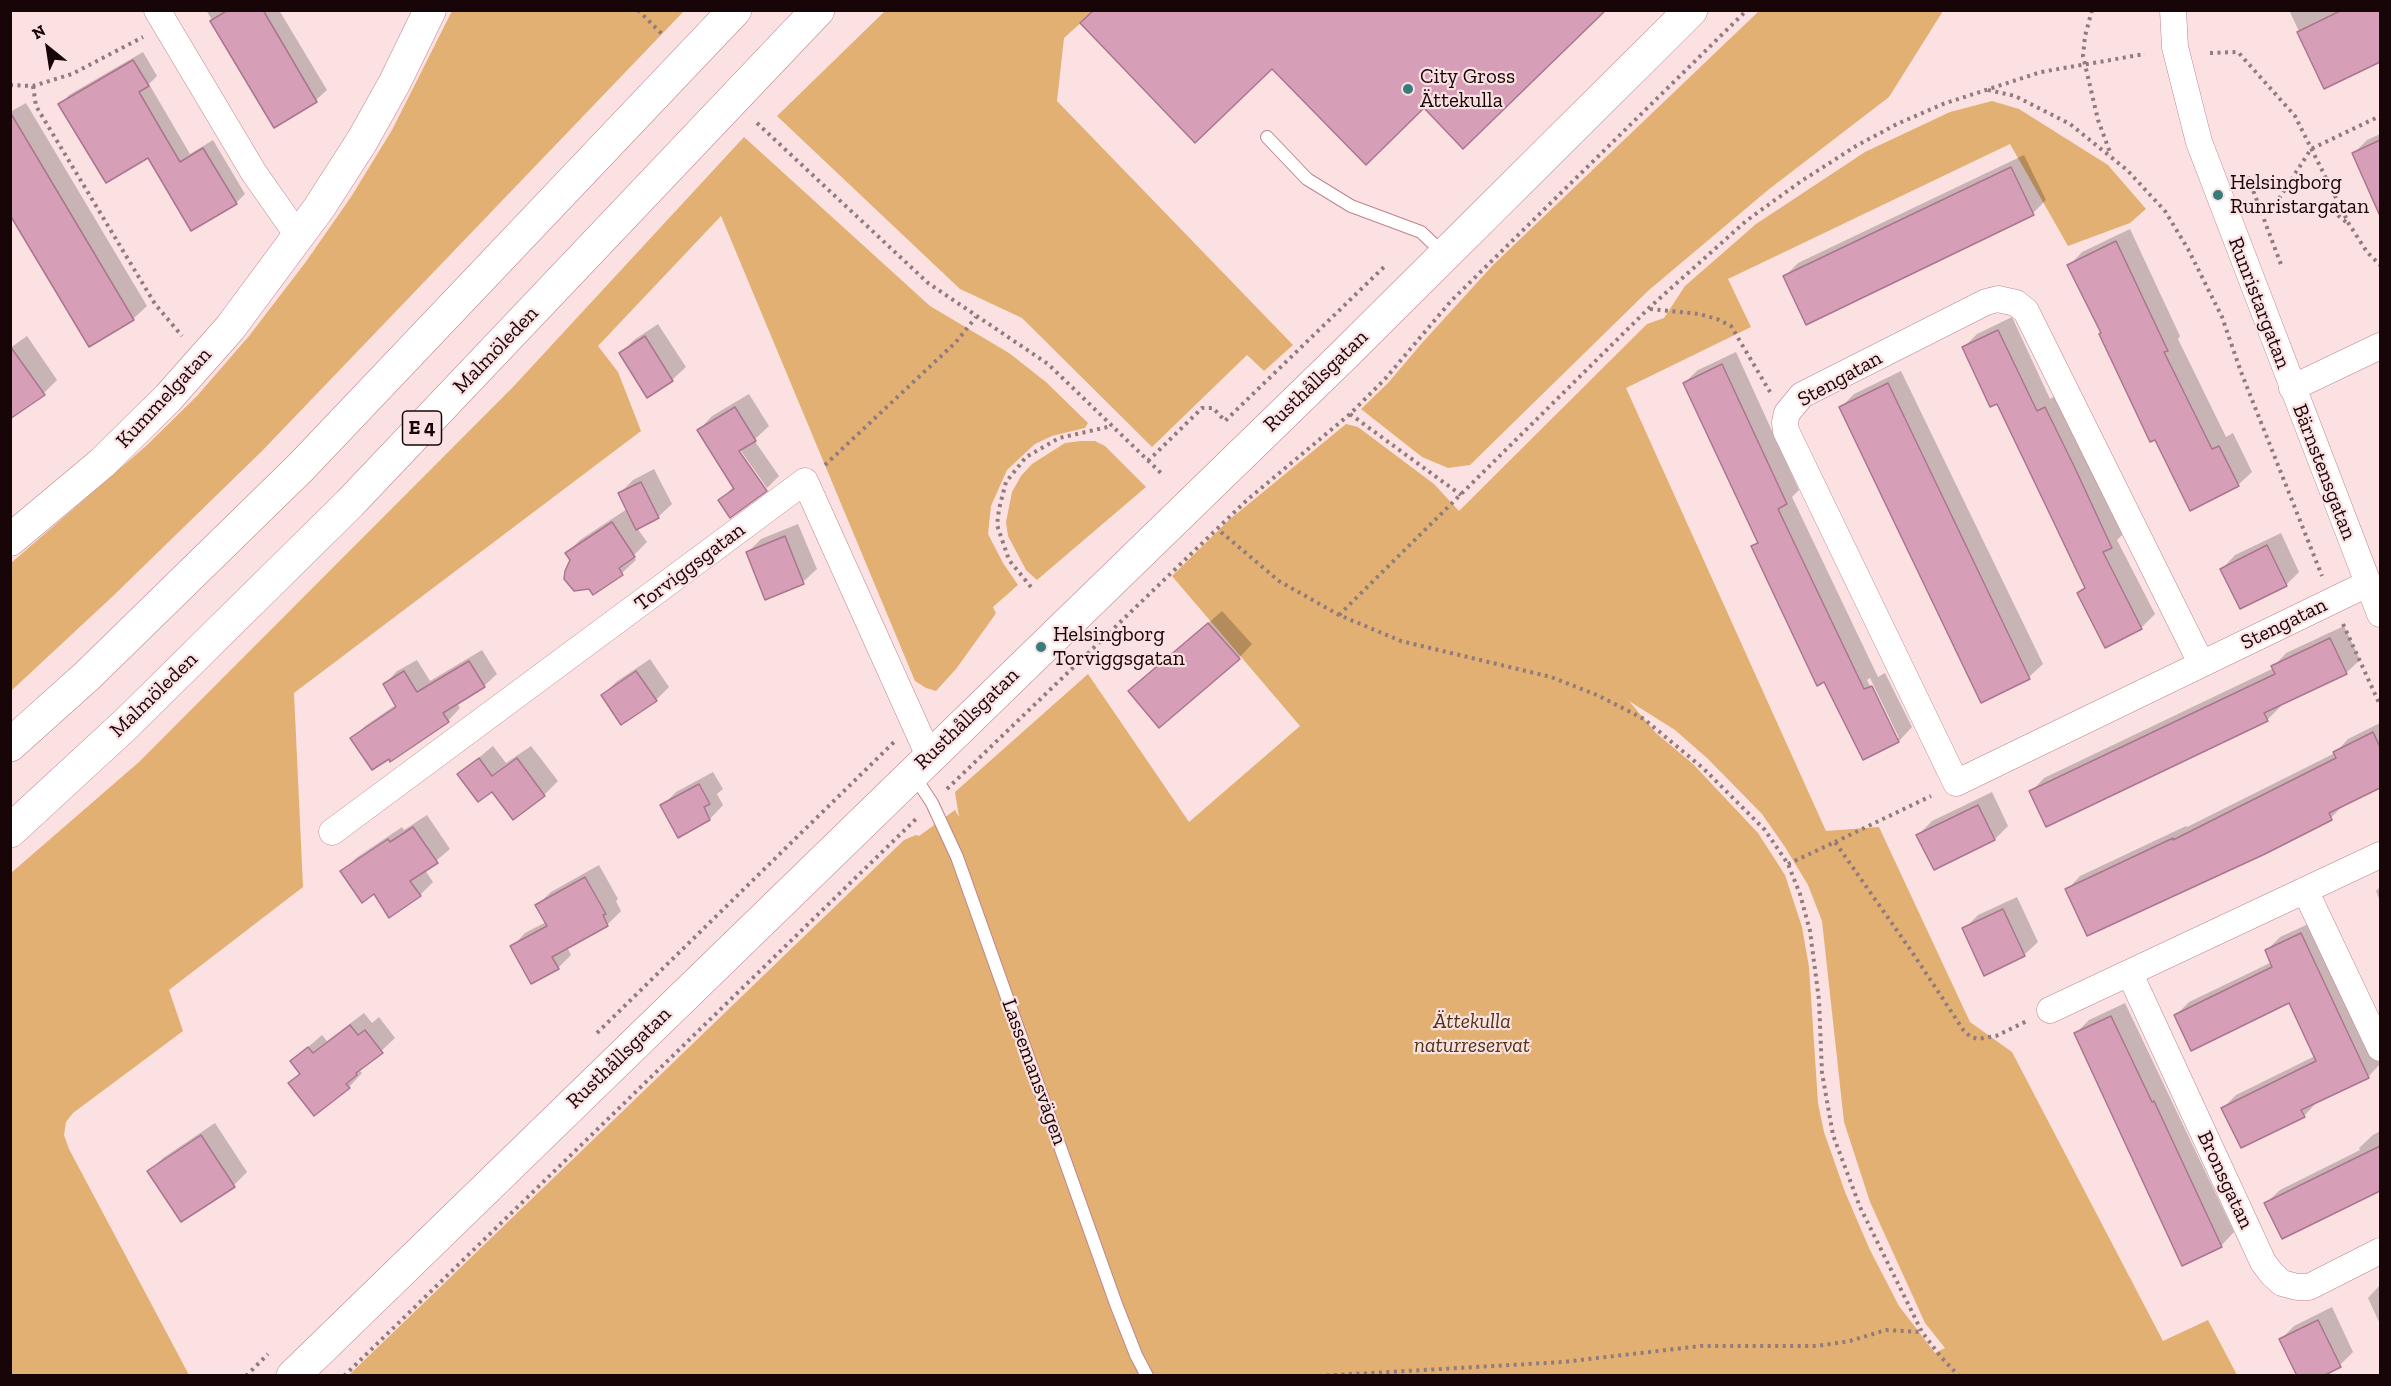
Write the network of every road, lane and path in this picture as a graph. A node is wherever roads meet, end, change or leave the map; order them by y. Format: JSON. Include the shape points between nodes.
{"nodes":[{"id":1,"x":430,"y":10,"type":"edge"},
{"id":2,"x":638,"y":10,"type":"edge"},
{"id":3,"x":735,"y":10,"type":"edge"},
{"id":4,"x":818,"y":10,"type":"edge"},
{"id":5,"x":1691,"y":10,"type":"edge"},
{"id":6,"x":1747,"y":10,"type":"edge"},
{"id":7,"x":2092,"y":10,"type":"edge"},
{"id":8,"x":2172,"y":10,"type":"edge"},
{"id":9,"x":161,"y":18,"type":"edge"},
{"id":10,"x":662,"y":33,"type":"dead end"},
{"id":11,"x":2210,"y":52,"type":"dead end"},
{"id":12,"x":2145,"y":54,"type":"dead end"},
{"id":13,"x":2086,"y":64,"type":"junction"},
{"id":14,"x":10,"y":85,"type":"edge"},
{"id":15,"x":33,"y":86,"type":"junction"},
{"id":16,"x":1988,"y":89,"type":"junction"},
{"id":17,"x":2380,"y":116,"type":"edge"},
{"id":18,"x":757,"y":123,"type":"dead end"},
{"id":19,"x":1267,"y":137,"type":"dead end"},
{"id":20,"x":2311,"y":149,"type":"junction"},
{"id":21,"x":2112,"y":157,"type":"junction"},
{"id":22,"x":2248,"y":177,"type":"dead end"},
{"id":23,"x":2256,"y":180,"type":"dead end"},
{"id":24,"x":2250,"y":182,"type":"junction"},
{"id":25,"x":2245,"y":184,"type":"dead end"},
{"id":26,"x":2275,"y":204,"type":"junction"},
{"id":27,"x":2266,"y":207,"type":"dead end"},
{"id":28,"x":2349,"y":224,"type":"junction"},
{"id":29,"x":299,"y":237,"type":"junction"},
{"id":30,"x":1445,"y":254,"type":"junction"},
{"id":31,"x":2380,"y":265,"type":"edge"},
{"id":32,"x":2282,"y":267,"type":"dead end"},
{"id":33,"x":1649,"y":308,"type":"junction"},
{"id":34,"x":976,"y":316,"type":"junction"},
{"id":35,"x":2380,"y":346,"type":"edge"},
{"id":36,"x":202,"y":360,"type":"junction"},
{"id":37,"x":2292,"y":388,"type":"junction"},
{"id":38,"x":1787,"y":413,"type":"junction"},
{"id":39,"x":1350,"y":414,"type":"junction"},
{"id":40,"x":1225,"y":421,"type":"dead end"},
{"id":41,"x":1112,"y":426,"type":"junction"},
{"id":42,"x":1148,"y":462,"type":"junction"},
{"id":43,"x":1162,"y":474,"type":"dead end"},
{"id":44,"x":805,"y":481,"type":"junction"},
{"id":45,"x":1461,"y":495,"type":"junction"},
{"id":46,"x":1221,"y":532,"type":"dead end"},
{"id":47,"x":10,"y":540,"type":"edge"},
{"id":48,"x":2367,"y":584,"type":"junction"},
{"id":49,"x":1031,"y":587,"type":"dead end"},
{"id":50,"x":2332,"y":601,"type":"junction"},
{"id":51,"x":2380,"y":614,"type":"edge"},
{"id":52,"x":1339,"y":615,"type":"junction"},
{"id":53,"x":2201,"y":663,"type":"junction"},
{"id":54,"x":2380,"y":705,"type":"edge"},
{"id":55,"x":914,"y":722,"type":"junction"},
{"id":56,"x":10,"y":745,"type":"edge"},
{"id":57,"x":921,"y":764,"type":"junction"},
{"id":58,"x":1956,"y":783,"type":"junction"},
{"id":59,"x":932,"y":803,"type":"junction"},
{"id":60,"x":10,"y":831,"type":"edge"},
{"id":61,"x":332,"y":832,"type":"dead end"},
{"id":62,"x":1835,"y":842,"type":"junction"},
{"id":63,"x":2380,"y":855,"type":"edge"},
{"id":64,"x":1788,"y":864,"type":"junction"},
{"id":65,"x":2305,"y":890,"type":"junction"},
{"id":66,"x":2130,"y":974,"type":"junction"},
{"id":67,"x":2050,"y":1010,"type":"joint"},
{"id":68,"x":589,"y":1041,"type":"dead end"},
{"id":69,"x":2380,"y":1047,"type":"edge"},
{"id":70,"x":2380,"y":1251,"type":"edge"},
{"id":71,"x":1922,"y":1332,"type":"junction"},
{"id":72,"x":270,"y":1352,"type":"dead end"},
{"id":73,"x":246,"y":1376,"type":"edge"},
{"id":74,"x":293,"y":1376,"type":"edge"},
{"id":75,"x":344,"y":1376,"type":"edge"},
{"id":76,"x":1147,"y":1376,"type":"edge"},
{"id":77,"x":1319,"y":1376,"type":"edge"},
{"id":78,"x":1959,"y":1376,"type":"edge"}],
"edges":[{"from":1,"to":29,"type":"street","name":"Kummelgatan","via":[[362,141]]},
{"from":2,"to":10,"type":"path"},
{"from":3,"to":56,"type":"main road","via":[[301,467],[87,676]]},
{"from":4,"to":60,"type":"main road","name":"Malmöleden","number":"E 4","via":[[350,503]]},
{"from":5,"to":30,"type":"main road","name":"Rusthållsgatan"},
{"from":6,"to":39,"type":"path","via":[[1450,301],[1385,379]]},
{"from":7,"to":13,"type":"path","via":[[2084,45]]},
{"from":8,"to":37,"type":"street","name":"Runristargatan","via":[[2175,47],[2199,142]]},
{"from":9,"to":15,"type":"path","via":[[72,74]]},
{"from":9,"to":29,"type":"street","via":[[254,173]]},
{"from":11,"to":20,"type":"path","via":[[2238,52],[2295,116]]},
{"from":12,"to":13,"type":"path"},
{"from":13,"to":16,"type":"path","via":[[2041,72]]},
{"from":13,"to":21,"type":"path","via":[[2098,120]]},
{"from":14,"to":15,"type":"path"},
{"from":15,"to":36,"type":"path","via":[[36,106],[155,304]]},
{"from":16,"to":21,"type":"path","via":[[2015,96],[2070,124]]},
{"from":16,"to":33,"type":"path","via":[[1898,124],[1800,182],[1746,221]]},
{"from":17,"to":20,"type":"path"},
{"from":18,"to":34,"type":"path","via":[[928,283]]},
{"from":19,"to":30,"type":"lane","via":[[1307,179],[1351,206],[1416,230]]},
{"from":20,"to":26,"type":"path"},
{"from":20,"to":28,"type":"path"},
{"from":21,"to":50,"type":"path","via":[[2165,211],[2205,282]]},
{"from":22,"to":24,"type":"path"},
{"from":23,"to":24,"type":"path"},
{"from":24,"to":25,"type":"path"},
{"from":24,"to":32,"type":"path"},
{"from":26,"to":27,"type":"path"},
{"from":26,"to":28,"type":"path","via":[[2321,206]]},
{"from":28,"to":31,"type":"path"},
{"from":29,"to":36,"type":"street","name":"Kummelgatan"},
{"from":30,"to":57,"type":"main road","name":"Rusthållsgatan"},
{"from":33,"to":38,"type":"path","via":[[1699,314],[1731,326],[1770,393]]},
{"from":33,"to":45,"type":"path"},
{"from":34,"to":41,"type":"path","via":[[1048,364]]},
{"from":34,"to":44,"type":"path","via":[[956,342]]},
{"from":35,"to":37,"type":"street","name":"Bärnstensgatan"},
{"from":36,"to":47,"type":"street","name":"Kummelgatan","via":[[102,463]]},
{"from":37,"to":48,"type":"street","name":"Bärnstensgatan"},
{"from":38,"to":53,"type":"street","name":"Stengatan","via":[[1802,395],[1986,302],[1998,299],[2016,303],[2026,311]]},
{"from":38,"to":58,"type":"street","name":"Stengatan","via":[[1786,431]]},
{"from":39,"to":45,"type":"path"},
{"from":39,"to":59,"type":"path","via":[[1247,500]]},
{"from":40,"to":42,"type":"path","via":[[1213,408],[1202,408]]},
{"from":41,"to":42,"type":"path"},
{"from":41,"to":49,"type":"path","via":[[1059,438],[1026,457],[1006,482],[997,525],[1009,560]]},
{"from":42,"to":43,"type":"path"},
{"from":44,"to":55,"type":"street"},
{"from":44,"to":61,"type":"street","name":"Torviggsgatan"},
{"from":45,"to":52,"type":"path"},
{"from":46,"to":52,"type":"path","via":[[1279,581]]},
{"from":48,"to":50,"type":"street","name":"Stengatan"},
{"from":48,"to":51,"type":"street","name":"Bärnstensgatan"},
{"from":50,"to":53,"type":"street","name":"Stengatan"},
{"from":50,"to":54,"type":"path"},
{"from":52,"to":64,"type":"path","via":[[1401,641],[1551,677],[1644,719],[1732,795],[1765,830]]},
{"from":53,"to":58,"type":"street","name":"Stengatan"},
{"from":55,"to":57,"type":"street"},
{"from":55,"to":68,"type":"path"},
{"from":57,"to":59,"type":"lane","name":"Lassemansvägen"},
{"from":57,"to":74,"type":"main road","name":"Rusthållsgatan"},
{"from":58,"to":62,"type":"path"},
{"from":59,"to":75,"type":"path"},
{"from":59,"to":76,"type":"lane","name":"Lassemansvägen","via":[[957,857],[1116,1304]]},
{"from":62,"to":64,"type":"path"},
{"from":62,"to":67,"type":"path","via":[[1971,1037],[1978,1040],[1996,1036]]},
{"from":63,"to":65,"type":"street"},
{"from":64,"to":71,"type":"path","via":[[1800,894],[1816,966],[1822,1073],[1833,1135],[1860,1208]]},
{"from":65,"to":66,"type":"street"},
{"from":65,"to":69,"type":"street"},
{"from":66,"to":67,"type":"street"},
{"from":66,"to":70,"type":"street","name":"Bronsgatan","via":[[2263,1262],[2272,1274],[2282,1283],[2309,1287]]},
{"from":71,"to":77,"type":"path","via":[[1886,1330],[1817,1346],[1701,1346],[1563,1362]]},
{"from":71,"to":78,"type":"path"},
{"from":72,"to":73,"type":"path"}]}
